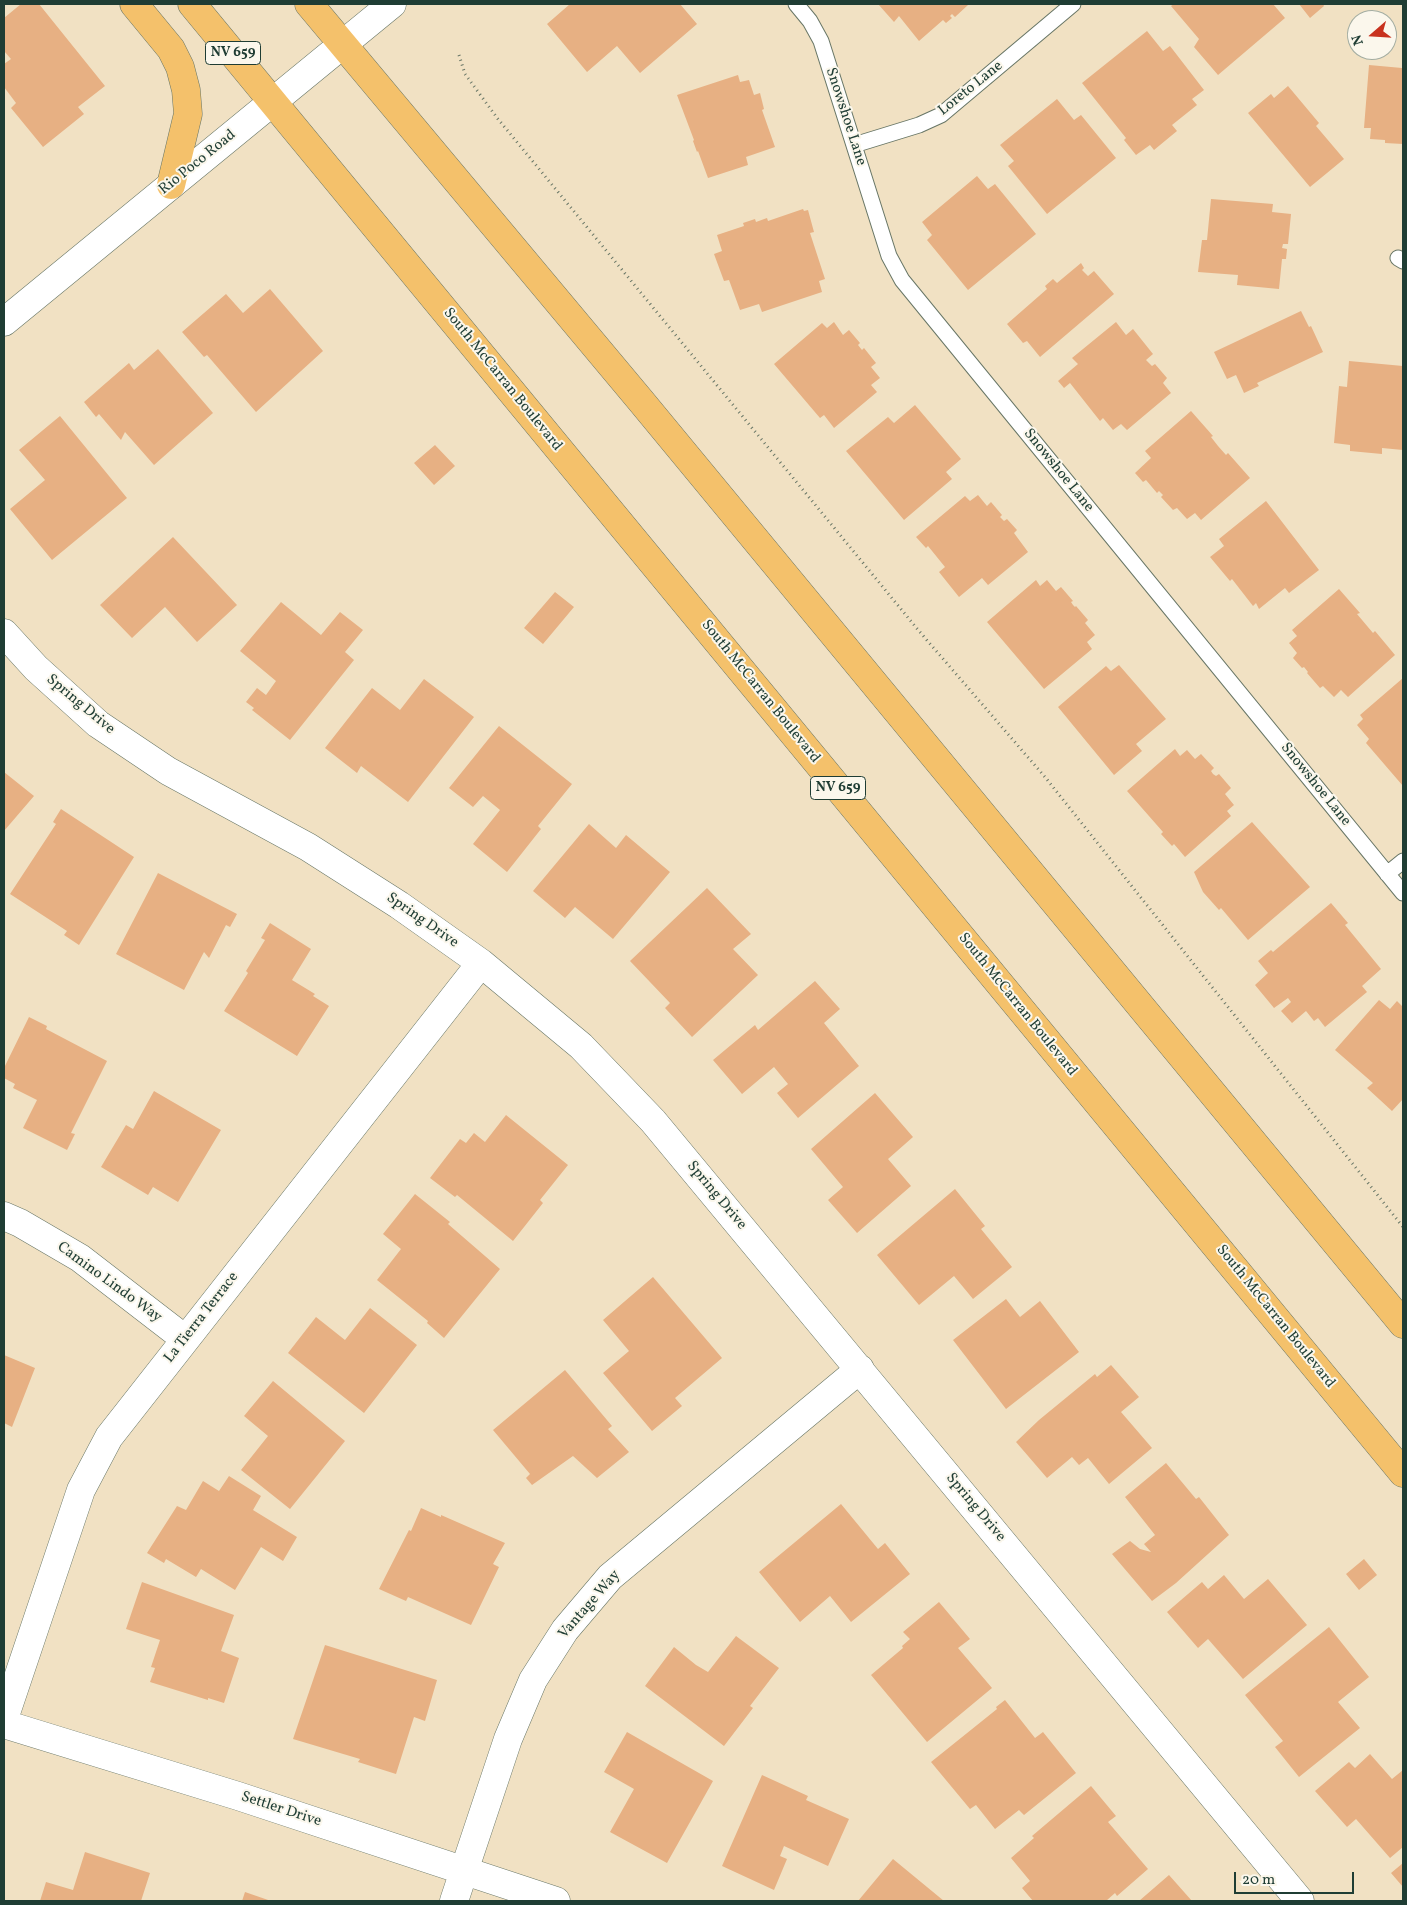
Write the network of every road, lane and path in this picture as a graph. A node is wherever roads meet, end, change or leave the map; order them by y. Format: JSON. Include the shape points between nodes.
{"nodes":[{"id":1,"x":134,"y":4,"type":"edge"},
{"id":2,"x":192,"y":4,"type":"edge"},
{"id":3,"x":309,"y":4,"type":"edge"},
{"id":4,"x":392,"y":4,"type":"edge"},
{"id":5,"x":796,"y":4,"type":"edge"},
{"id":6,"x":1073,"y":4,"type":"edge"},
{"id":7,"x":343,"y":44,"type":"junction"},
{"id":8,"x":459,"y":55,"type":"dead end"},
{"id":9,"x":273,"y":102,"type":"junction"},
{"id":10,"x":854,"y":145,"type":"junction"},
{"id":11,"x":171,"y":185,"type":"junction"},
{"id":12,"x":4,"y":322,"type":"edge"},
{"id":13,"x":4,"y":633,"type":"edge"},
{"id":14,"x":1403,"y":861,"type":"edge"},
{"id":15,"x":1387,"y":874,"type":"junction"},
{"id":16,"x":1403,"y":893,"type":"edge"},
{"id":17,"x":481,"y":963,"type":"junction"},
{"id":18,"x":4,"y":1216,"type":"edge"},
{"id":19,"x":1403,"y":1227,"type":"edge"},
{"id":20,"x":1403,"y":1324,"type":"edge"},
{"id":21,"x":185,"y":1339,"type":"junction"},
{"id":22,"x":860,"y":1369,"type":"junction"},
{"id":23,"x":1403,"y":1473,"type":"edge"},
{"id":24,"x":4,"y":1719,"type":"edge"},
{"id":25,"x":4,"y":1724,"type":"edge"},
{"id":26,"x":464,"y":1870,"type":"junction"},
{"id":27,"x":454,"y":1901,"type":"edge"},
{"id":28,"x":556,"y":1901,"type":"edge"},
{"id":29,"x":1300,"y":1901,"type":"edge"}],
"edges":[{"from":1,"to":11,"type":"main road","via":[[171,49],[186,90],[188,114]]},
{"from":2,"to":9,"type":"main road","name":"South McCarran Boulevard","number":"NV 659"},
{"from":3,"to":7,"type":"main road"},
{"from":4,"to":7,"type":"street","name":"Rio Poco Road"},
{"from":5,"to":10,"type":"lane","name":"Snowshoe Lane","via":[[821,41]]},
{"from":6,"to":10,"type":"lane","name":"Loreto Lane","via":[[941,115]]},
{"from":7,"to":9,"type":"street","name":"Rio Poco Road"},
{"from":7,"to":20,"type":"main road"},
{"from":8,"to":19,"type":"path","via":[[464,74],[498,119],[919,631],[1045,777]]},
{"from":9,"to":11,"type":"street","name":"Rio Poco Road"},
{"from":9,"to":23,"type":"main road","name":"South McCarran Boulevard","number":"NV 659"},
{"from":10,"to":15,"type":"lane","name":"Snowshoe Lane","via":[[889,256],[902,280]]},
{"from":11,"to":12,"type":"street","name":"Rio Poco Road"},
{"from":13,"to":17,"type":"street","name":"Spring Drive","via":[[36,668],[98,724],[121,740],[168,771],[308,847],[399,905]]},
{"from":14,"to":15,"type":"lane"},
{"from":15,"to":16,"type":"lane","name":"Snowshoe Lane"},
{"from":17,"to":21,"type":"street","name":"La Tierra Terrace"},
{"from":17,"to":22,"type":"street","name":"Spring Drive","via":[[580,1046],[653,1121]]},
{"from":18,"to":21,"type":"street","name":"Camino Lindo Way","via":[[80,1258]]},
{"from":21,"to":24,"type":"street","name":"La Tierra Terrace","via":[[109,1437],[81,1490]]},
{"from":22,"to":26,"type":"street","name":"Vantage Way","via":[[610,1577],[565,1630],[533,1680],[508,1739]]},
{"from":22,"to":29,"type":"street","name":"Spring Drive"},
{"from":25,"to":26,"type":"street","name":"Settler Drive"},
{"from":26,"to":27,"type":"street","name":"Vantage Way"},
{"from":26,"to":28,"type":"street","name":"Settler Drive"}]}
